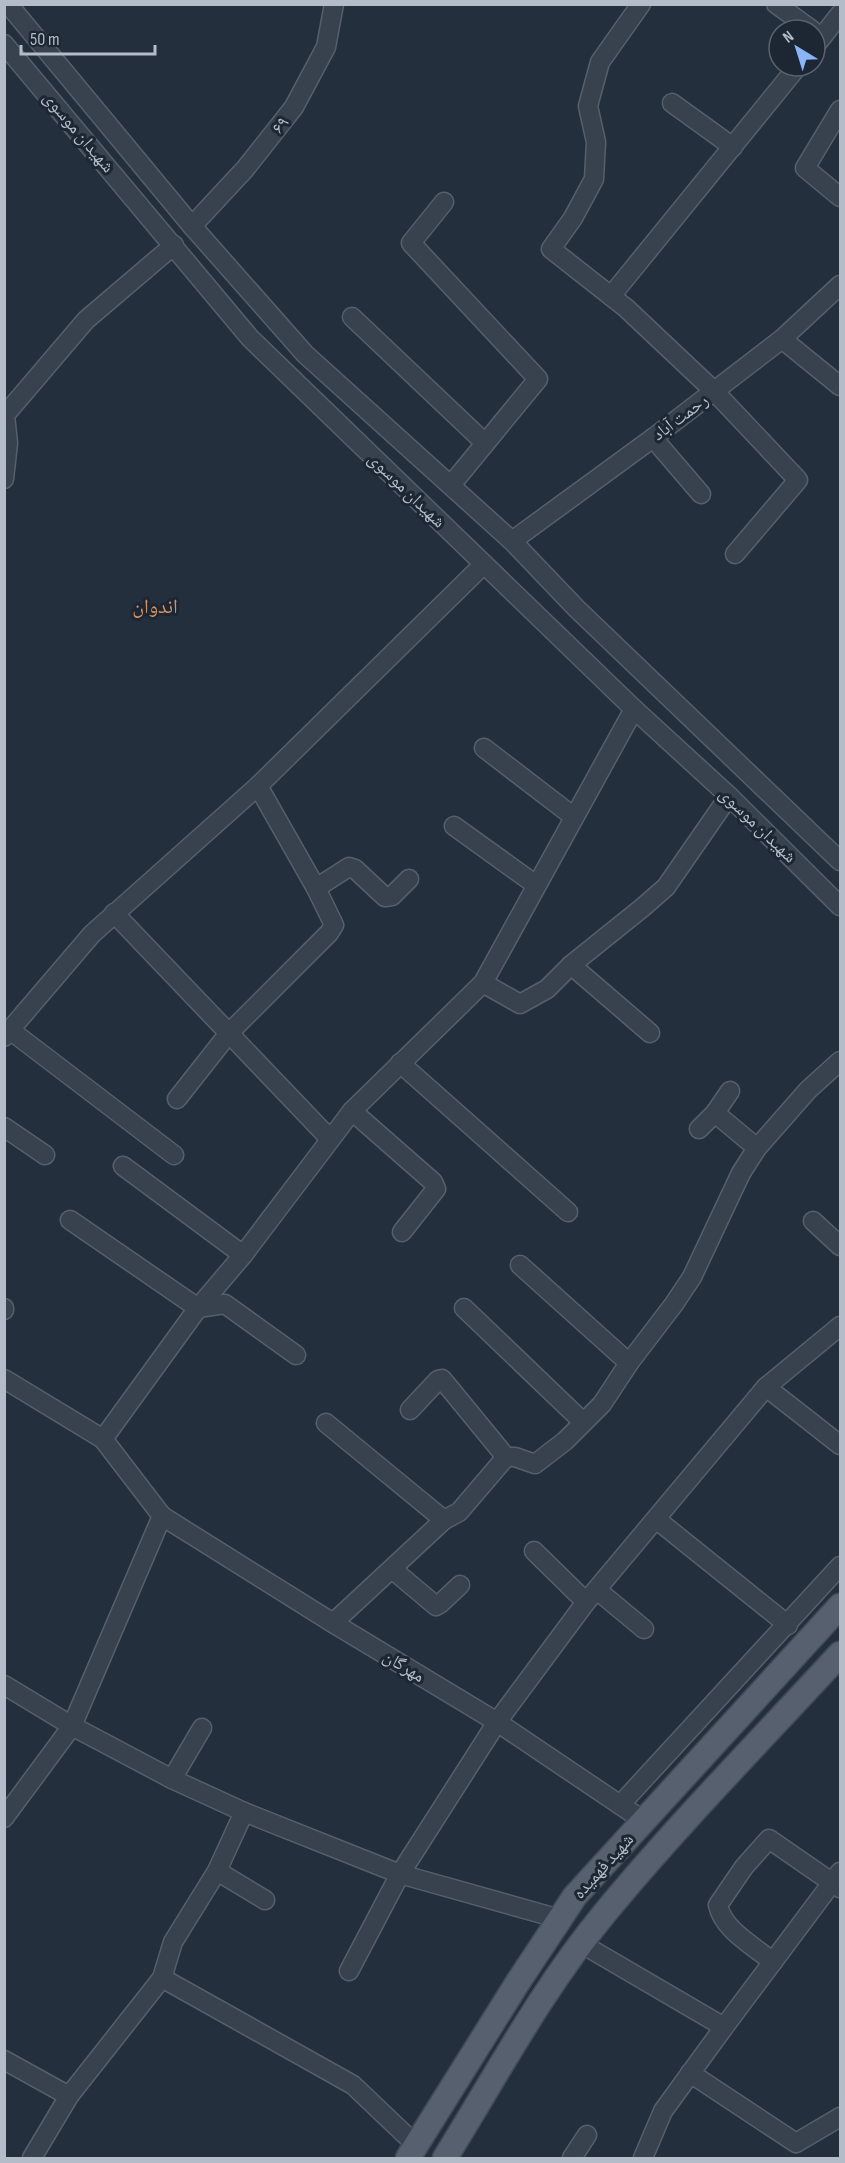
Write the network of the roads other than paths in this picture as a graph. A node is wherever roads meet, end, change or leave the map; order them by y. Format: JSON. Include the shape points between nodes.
{"nodes":[{"id":1,"x":8,"y":4,"type":"edge"},
{"id":2,"x":334,"y":4,"type":"edge"},
{"id":3,"x":641,"y":4,"type":"edge"},
{"id":4,"x":776,"y":4,"type":"edge"},
{"id":5,"x":840,"y":14,"type":"edge"},
{"id":6,"x":794,"y":18,"type":"edge"},
{"id":7,"x":827,"y":26,"type":"edge"},
{"id":8,"x":4,"y":44,"type":"edge"},
{"id":9,"x":788,"y":78,"type":"edge"},
{"id":10,"x":672,"y":103,"type":"dead end"},
{"id":11,"x":95,"y":108,"type":"junction"},
{"id":12,"x":840,"y":110,"type":"edge"},
{"id":13,"x":74,"y":126,"type":"junction"},
{"id":14,"x":733,"y":147,"type":"junction"},
{"id":15,"x":840,"y":197,"type":"edge"},
{"id":16,"x":444,"y":202,"type":"dead end"},
{"id":17,"x":192,"y":226,"type":"junction"},
{"id":18,"x":174,"y":245,"type":"junction"},
{"id":19,"x":839,"y":289,"type":"edge"},
{"id":20,"x":610,"y":296,"type":"junction"},
{"id":21,"x":352,"y":317,"type":"dead end"},
{"id":22,"x":782,"y":339,"type":"junction"},
{"id":23,"x":840,"y":386,"type":"edge"},
{"id":24,"x":714,"y":391,"type":"junction"},
{"id":25,"x":653,"y":438,"type":"junction"},
{"id":26,"x":6,"y":442,"type":"edge"},
{"id":27,"x":486,"y":443,"type":"junction"},
{"id":28,"x":4,"y":479,"type":"edge"},
{"id":29,"x":451,"y":485,"type":"junction"},
{"id":30,"x":700,"y":494,"type":"dead end"},
{"id":31,"x":512,"y":541,"type":"junction"},
{"id":32,"x":735,"y":554,"type":"dead end"},
{"id":33,"x":484,"y":564,"type":"junction"},
{"id":34,"x":634,"y":709,"type":"junction"},
{"id":35,"x":484,"y":748,"type":"dead end"},
{"id":36,"x":258,"y":786,"type":"junction"},
{"id":37,"x":729,"y":796,"type":"junction"},
{"id":38,"x":574,"y":817,"type":"junction"},
{"id":39,"x":454,"y":826,"type":"dead end"},
{"id":40,"x":840,"y":861,"type":"edge"},
{"id":41,"x":409,"y":879,"type":"dead end"},
{"id":42,"x":536,"y":885,"type":"junction"},
{"id":43,"x":316,"y":888,"type":"junction"},
{"id":44,"x":840,"y":906,"type":"edge"},
{"id":45,"x":114,"y":914,"type":"junction"},
{"id":46,"x":571,"y":964,"type":"junction"},
{"id":47,"x":483,"y":983,"type":"junction"},
{"id":48,"x":7,"y":1033,"type":"edge"},
{"id":49,"x":229,"y":1033,"type":"junction"},
{"id":50,"x":650,"y":1033,"type":"dead end"},
{"id":51,"x":840,"y":1061,"type":"edge"},
{"id":52,"x":400,"y":1063,"type":"junction"},
{"id":53,"x":730,"y":1091,"type":"dead end"},
{"id":54,"x":177,"y":1099,"type":"dead end"},
{"id":55,"x":352,"y":1111,"type":"junction"},
{"id":56,"x":714,"y":1113,"type":"junction"},
{"id":57,"x":4,"y":1127,"type":"edge"},
{"id":58,"x":699,"y":1129,"type":"dead end"},
{"id":59,"x":330,"y":1139,"type":"junction"},
{"id":60,"x":757,"y":1148,"type":"junction"},
{"id":61,"x":45,"y":1155,"type":"dead end"},
{"id":62,"x":174,"y":1155,"type":"dead end"},
{"id":63,"x":123,"y":1166,"type":"dead end"},
{"id":64,"x":568,"y":1212,"type":"dead end"},
{"id":65,"x":70,"y":1220,"type":"dead end"},
{"id":66,"x":813,"y":1221,"type":"dead end"},
{"id":67,"x":402,"y":1232,"type":"dead end"},
{"id":68,"x":840,"y":1246,"type":"edge"},
{"id":69,"x":243,"y":1255,"type":"junction"},
{"id":70,"x":520,"y":1265,"type":"dead end"},
{"id":71,"x":198,"y":1308,"type":"junction"},
{"id":72,"x":464,"y":1308,"type":"dead end"},
{"id":73,"x":840,"y":1326,"type":"edge"},
{"id":74,"x":296,"y":1355,"type":"dead end"},
{"id":75,"x":629,"y":1363,"type":"junction"},
{"id":76,"x":4,"y":1379,"type":"edge"},
{"id":77,"x":766,"y":1387,"type":"junction"},
{"id":78,"x":410,"y":1410,"type":"dead end"},
{"id":79,"x":583,"y":1422,"type":"junction"},
{"id":80,"x":326,"y":1423,"type":"dead end"},
{"id":81,"x":103,"y":1439,"type":"junction"},
{"id":82,"x":840,"y":1445,"type":"edge"},
{"id":83,"x":506,"y":1457,"type":"junction"},
{"id":84,"x":162,"y":1516,"type":"junction"},
{"id":85,"x":656,"y":1519,"type":"junction"},
{"id":86,"x":444,"y":1520,"type":"junction"},
{"id":87,"x":534,"y":1551,"type":"dead end"},
{"id":88,"x":840,"y":1566,"type":"edge"},
{"id":89,"x":392,"y":1569,"type":"junction"},
{"id":90,"x":460,"y":1585,"type":"dead end"},
{"id":91,"x":591,"y":1596,"type":"junction"},
{"id":92,"x":840,"y":1606,"type":"edge"},
{"id":93,"x":333,"y":1623,"type":"junction"},
{"id":94,"x":788,"y":1625,"type":"junction"},
{"id":95,"x":644,"y":1629,"type":"dead end"},
{"id":96,"x":840,"y":1657,"type":"edge"},
{"id":97,"x":770,"y":1683,"type":"junction"},
{"id":98,"x":4,"y":1685,"type":"edge"},
{"id":99,"x":795,"y":1704,"type":"junction"},
{"id":100,"x":737,"y":1719,"type":"junction"},
{"id":101,"x":497,"y":1722,"type":"junction"},
{"id":102,"x":72,"y":1726,"type":"junction"},
{"id":103,"x":202,"y":1728,"type":"dead end"},
{"id":104,"x":762,"y":1740,"type":"junction"},
{"id":105,"x":172,"y":1779,"type":"junction"},
{"id":106,"x":620,"y":1805,"type":"junction"},
{"id":107,"x":244,"y":1812,"type":"junction"},
{"id":108,"x":4,"y":1818,"type":"edge"},
{"id":109,"x":644,"y":1821,"type":"junction"},
{"id":110,"x":217,"y":1871,"type":"junction"},
{"id":111,"x":400,"y":1874,"type":"junction"},
{"id":112,"x":838,"y":1881,"type":"edge"},
{"id":113,"x":264,"y":1900,"type":"dead end"},
{"id":114,"x":560,"y":1919,"type":"junction"},
{"id":115,"x":582,"y":1944,"type":"junction"},
{"id":116,"x":773,"y":1962,"type":"junction"},
{"id":117,"x":349,"y":1971,"type":"dead end"},
{"id":118,"x":162,"y":1978,"type":"junction"},
{"id":119,"x":723,"y":2027,"type":"junction"},
{"id":120,"x":4,"y":2060,"type":"edge"},
{"id":121,"x":690,"y":2073,"type":"junction"},
{"id":122,"x":69,"y":2096,"type":"junction"},
{"id":123,"x":840,"y":2117,"type":"edge"},
{"id":124,"x":587,"y":2135,"type":"dead end"},
{"id":125,"x":789,"y":2150,"type":"edge"},
{"id":126,"x":413,"y":2152,"type":"edge"},
{"id":127,"x":32,"y":2158,"type":"edge"},
{"id":128,"x":445,"y":2158,"type":"edge"},
{"id":129,"x":572,"y":2158,"type":"edge"},
{"id":130,"x":643,"y":2158,"type":"edge"}],
"edges":[{"from":1,"to":11,"type":"street","name":"شهیدان موسوی"},
{"from":2,"to":17,"type":"street","name":"۶۹","via":[[326,47],[294,107],[245,169]]},
{"from":3,"to":20,"type":"street","via":[[600,62],[588,106],[596,142],[594,179],[573,219],[551,249]]},
{"from":4,"to":6,"type":"street"},
{"from":5,"to":7,"type":"street"},
{"from":8,"to":13,"type":"street","name":"شهیدان موسوی"},
{"from":9,"to":14,"type":"street"},
{"from":10,"to":14,"type":"street"},
{"from":11,"to":13,"type":"street"},
{"from":11,"to":17,"type":"street","name":"شهیدان موسوی"},
{"from":12,"to":15,"type":"street","via":[[806,168]]},
{"from":13,"to":18,"type":"street","name":"شهیدان موسوی"},
{"from":14,"to":20,"type":"street"},
{"from":16,"to":27,"type":"street","via":[[411,243],[538,379]]},
{"from":17,"to":29,"type":"street","name":"شهیدان موسوی","via":[[305,354]]},
{"from":18,"to":26,"type":"street","via":[[86,320],[5,415]]},
{"from":18,"to":33,"type":"street","name":"شهیدان موسوی","via":[[250,338]]},
{"from":19,"to":22,"type":"street","name":"رحمت آباد"},
{"from":20,"to":24,"type":"street"},
{"from":21,"to":27,"type":"street"},
{"from":22,"to":23,"type":"street"},
{"from":22,"to":24,"type":"street","name":"رحمت آباد"},
{"from":24,"to":25,"type":"street","name":"رحمت آباد"},
{"from":24,"to":32,"type":"street","via":[[798,480]]},
{"from":25,"to":30,"type":"street"},
{"from":25,"to":31,"type":"street","name":"رحمت آباد"},
{"from":26,"to":28,"type":"street"},
{"from":27,"to":29,"type":"street"},
{"from":29,"to":31,"type":"street","name":"شهیدان موسوی"},
{"from":31,"to":40,"type":"street","name":"شهیدان موسوی","via":[[576,608]]},
{"from":33,"to":34,"type":"street","name":"شهیدان موسوی"},
{"from":33,"to":36,"type":"street"},
{"from":34,"to":37,"type":"street","name":"شهیدان موسوی"},
{"from":34,"to":38,"type":"street"},
{"from":35,"to":38,"type":"street"},
{"from":36,"to":43,"type":"street"},
{"from":36,"to":45,"type":"street"},
{"from":37,"to":44,"type":"street","name":"شهیدان موسوی"},
{"from":37,"to":46,"type":"street","via":[[666,887]]},
{"from":38,"to":42,"type":"street"},
{"from":39,"to":42,"type":"street"},
{"from":41,"to":43,"type":"street","via":[[392,896],[385,897],[349,867]]},
{"from":42,"to":47,"type":"street"},
{"from":43,"to":49,"type":"street","via":[[334,925]]},
{"from":45,"to":48,"type":"street"},
{"from":45,"to":49,"type":"street"},
{"from":46,"to":47,"type":"street","via":[[547,989],[520,1004]]},
{"from":46,"to":50,"type":"street"},
{"from":47,"to":52,"type":"street"},
{"from":48,"to":62,"type":"street"},
{"from":49,"to":54,"type":"street"},
{"from":49,"to":59,"type":"street"},
{"from":51,"to":60,"type":"street","via":[[808,1090]]},
{"from":52,"to":55,"type":"street"},
{"from":52,"to":64,"type":"street"},
{"from":53,"to":56,"type":"street"},
{"from":55,"to":59,"type":"street"},
{"from":55,"to":67,"type":"street","via":[[433,1182],[436,1190]]},
{"from":56,"to":58,"type":"street"},
{"from":56,"to":60,"type":"street"},
{"from":57,"to":61,"type":"street"},
{"from":59,"to":69,"type":"street"},
{"from":60,"to":75,"type":"street","via":[[741,1173],[692,1277]]},
{"from":63,"to":69,"type":"street"},
{"from":65,"to":71,"type":"street"},
{"from":66,"to":68,"type":"street"},
{"from":69,"to":71,"type":"street"},
{"from":70,"to":75,"type":"street"},
{"from":71,"to":74,"type":"street","via":[[225,1304]]},
{"from":71,"to":81,"type":"street"},
{"from":72,"to":79,"type":"street"},
{"from":73,"to":77,"type":"street"},
{"from":75,"to":79,"type":"street","via":[[602,1404]]},
{"from":76,"to":81,"type":"street"},
{"from":77,"to":82,"type":"street"},
{"from":77,"to":85,"type":"street"},
{"from":78,"to":83,"type":"street","via":[[442,1379]]},
{"from":79,"to":83,"type":"street","via":[[535,1464]]},
{"from":80,"to":86,"type":"street"},
{"from":81,"to":84,"type":"street"},
{"from":83,"to":86,"type":"street","via":[[459,1512]]},
{"from":84,"to":93,"type":"street","name":"مهرگان"},
{"from":84,"to":102,"type":"street"},
{"from":85,"to":91,"type":"street"},
{"from":85,"to":94,"type":"street"},
{"from":86,"to":89,"type":"street"},
{"from":87,"to":91,"type":"street"},
{"from":88,"to":94,"type":"street"},
{"from":89,"to":90,"type":"street","via":[[436,1605]]},
{"from":89,"to":93,"type":"street"},
{"from":91,"to":95,"type":"street"},
{"from":91,"to":101,"type":"street"},
{"from":92,"to":97,"type":"main road","name":"شهید فهمیده"},
{"from":93,"to":101,"type":"street","name":"مهرگان"},
{"from":94,"to":106,"type":"street"},
{"from":96,"to":99,"type":"main road","name":"شهید فهمیده"},
{"from":97,"to":99,"type":"main road","via":[[770,1693],[776,1702],[785,1706]]},
{"from":97,"to":100,"type":"main road","name":"شهید فهمیده"},
{"from":98,"to":102,"type":"street"},
{"from":99,"to":104,"type":"main road","name":"شهید فهمیده"},
{"from":100,"to":104,"type":"main road","via":[[754,1725]]},
{"from":100,"to":109,"type":"main road","name":"شهید فهمیده"},
{"from":101,"to":106,"type":"street","name":"مهرگان"},
{"from":101,"to":111,"type":"street"},
{"from":102,"to":105,"type":"street"},
{"from":102,"to":108,"type":"street"},
{"from":103,"to":105,"type":"street"},
{"from":104,"to":115,"type":"main road","name":"شهید فهمیده","via":[[665,1844]]},
{"from":105,"to":107,"type":"street"},
{"from":106,"to":109,"type":"street","name":"مهرگان"},
{"from":107,"to":110,"type":"street"},
{"from":107,"to":111,"type":"street"},
{"from":109,"to":114,"type":"main road","name":"شهید فهمیده","via":[[574,1896]]},
{"from":110,"to":113,"type":"street"},
{"from":110,"to":118,"type":"street","via":[[173,1942]]},
{"from":111,"to":114,"type":"street"},
{"from":111,"to":117,"type":"street"},
{"from":112,"to":116,"type":"street"},
{"from":112,"to":116,"type":"street","via":[[769,1839],[744,1867],[717,1905],[720,1915]]},
{"from":114,"to":126,"type":"main road","name":"شهید فهمیده"},
{"from":115,"to":119,"type":"street"},
{"from":115,"to":128,"type":"main road","name":"شهید فهمیده","via":[[544,1996]]},
{"from":116,"to":119,"type":"street"},
{"from":118,"to":122,"type":"street"},
{"from":118,"to":126,"type":"street","via":[[353,2085]]},
{"from":119,"to":121,"type":"street"},
{"from":120,"to":122,"type":"street"},
{"from":121,"to":125,"type":"street"},
{"from":121,"to":130,"type":"street","via":[[663,2111]]},
{"from":122,"to":127,"type":"street"},
{"from":123,"to":125,"type":"street"},
{"from":124,"to":129,"type":"street"}]}
